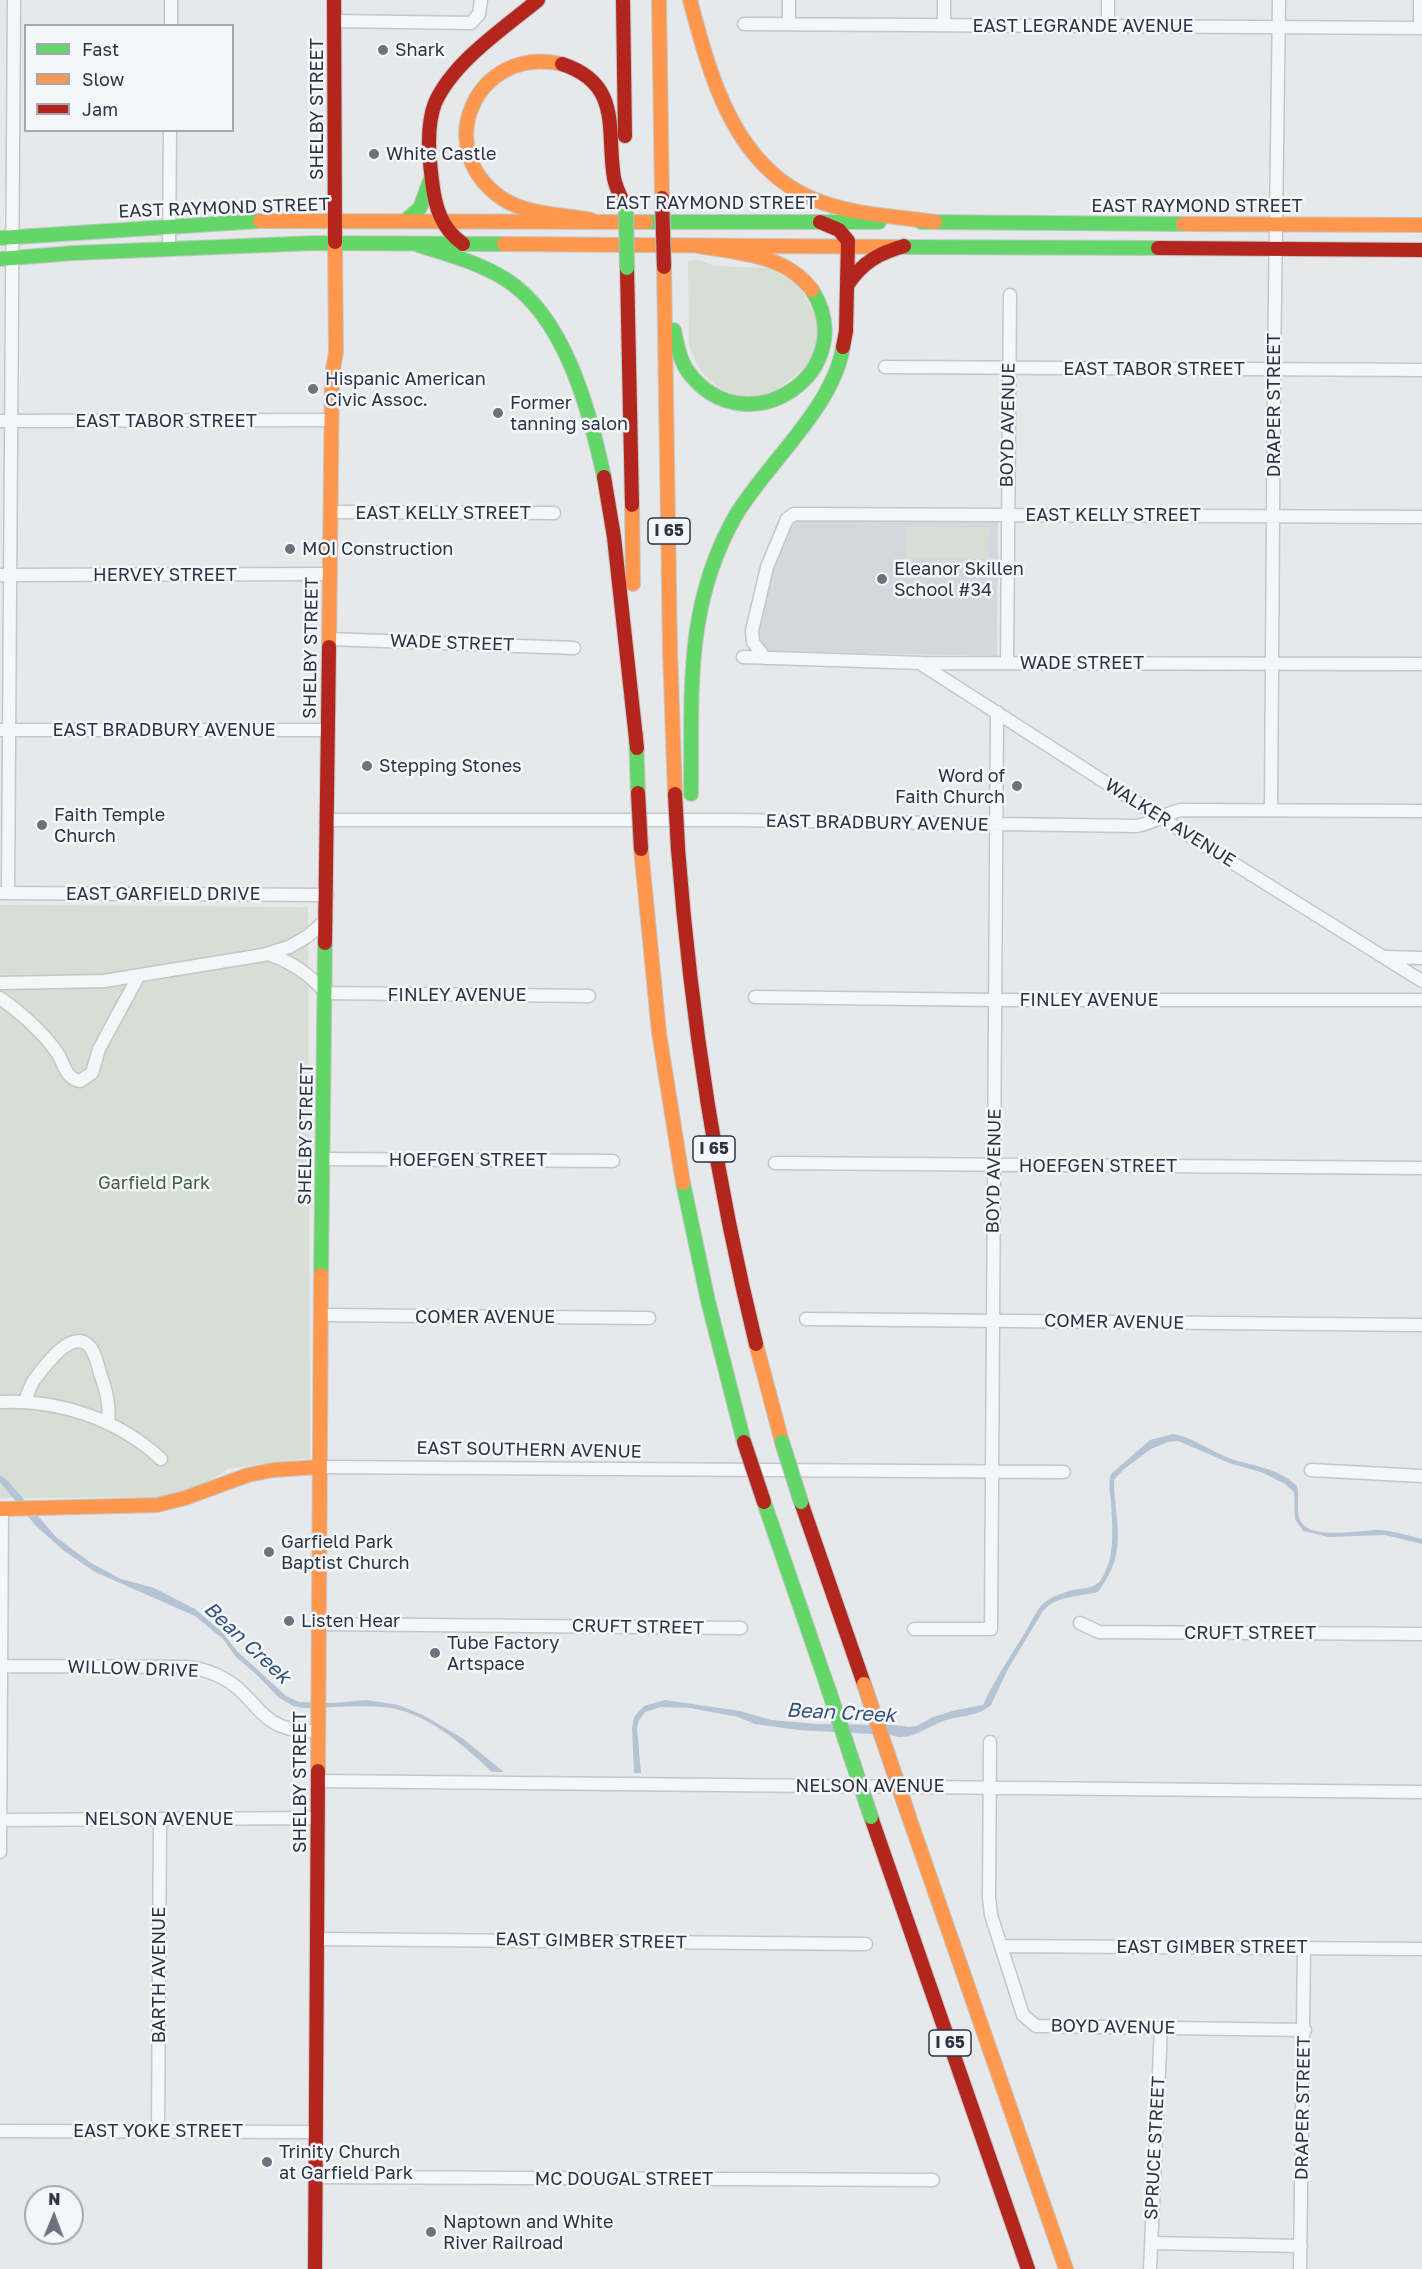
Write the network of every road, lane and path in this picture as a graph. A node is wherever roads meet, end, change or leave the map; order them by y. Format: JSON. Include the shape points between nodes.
{"nodes":[{"id":1,"x":14,"y":0,"type":"edge"},
{"id":2,"x":171,"y":0,"type":"edge"},
{"id":3,"x":334,"y":0,"type":"edge"},
{"id":4,"x":481,"y":0,"type":"edge"},
{"id":5,"x":538,"y":0,"type":"edge"},
{"id":6,"x":623,"y":0,"type":"edge"},
{"id":7,"x":659,"y":0,"type":"edge"},
{"id":8,"x":690,"y":0,"type":"edge"},
{"id":9,"x":789,"y":0,"type":"edge"},
{"id":10,"x":945,"y":0,"type":"edge"},
{"id":11,"x":1108,"y":0,"type":"edge"},
{"id":12,"x":1280,"y":0,"type":"edge"},
{"id":13,"x":1420,"y":0,"type":"edge"},
{"id":14,"x":334,"y":21,"type":"junction"},
{"id":15,"x":171,"y":24,"type":"edge"},
{"id":16,"x":744,"y":24,"type":"dead end"},
{"id":17,"x":789,"y":24,"type":"junction"},
{"id":18,"x":944,"y":25,"type":"junction"},
{"id":19,"x":1108,"y":26,"type":"junction"},
{"id":20,"x":1279,"y":27,"type":"junction"},
{"id":21,"x":1421,"y":28,"type":"edge"},
{"id":22,"x":170,"y":132,"type":"edge"},
{"id":23,"x":431,"y":174,"type":"junction"},
{"id":24,"x":624,"y":199,"type":"junction"},
{"id":25,"x":591,"y":220,"type":"junction"},
{"id":26,"x":336,"y":221,"type":"junction"},
{"id":27,"x":405,"y":221,"type":"junction"},
{"id":28,"x":440,"y":221,"type":"junction"},
{"id":29,"x":820,"y":222,"type":"junction"},
{"id":30,"x":935,"y":222,"type":"junction"},
{"id":31,"x":1276,"y":224,"type":"junction"},
{"id":32,"x":1422,"y":225,"type":"edge"},
{"id":33,"x":170,"y":226,"type":"junction"},
{"id":34,"x":6,"y":237,"type":"edge"},
{"id":35,"x":336,"y":244,"type":"junction"},
{"id":36,"x":415,"y":244,"type":"junction"},
{"id":37,"x":463,"y":244,"type":"junction"},
{"id":38,"x":849,"y":245,"type":"junction"},
{"id":39,"x":698,"y":246,"type":"junction"},
{"id":40,"x":904,"y":246,"type":"junction"},
{"id":41,"x":170,"y":248,"type":"junction"},
{"id":42,"x":1275,"y":249,"type":"junction"},
{"id":43,"x":1422,"y":250,"type":"edge"},
{"id":44,"x":6,"y":258,"type":"edge"},
{"id":45,"x":848,"y":284,"type":"junction"},
{"id":46,"x":1010,"y":295,"type":"dead end"},
{"id":47,"x":665,"y":296,"type":"junction"},
{"id":48,"x":885,"y":367,"type":"dead end"},
{"id":49,"x":1009,"y":368,"type":"junction"},
{"id":50,"x":1274,"y":370,"type":"junction"},
{"id":51,"x":1422,"y":370,"type":"edge"},
{"id":52,"x":332,"y":420,"type":"junction"},
{"id":53,"x":6,"y":421,"type":"edge"},
{"id":54,"x":331,"y":512,"type":"junction"},
{"id":55,"x":554,"y":513,"type":"dead end"},
{"id":56,"x":1007,"y":515,"type":"junction"},
{"id":57,"x":1273,"y":516,"type":"junction"},
{"id":58,"x":1422,"y":517,"type":"edge"},
{"id":59,"x":330,"y":574,"type":"junction"},
{"id":60,"x":5,"y":575,"type":"edge"},
{"id":61,"x":329,"y":639,"type":"junction"},
{"id":62,"x":574,"y":648,"type":"dead end"},
{"id":63,"x":743,"y":657,"type":"dead end"},
{"id":64,"x":765,"y":658,"type":"junction"},
{"id":65,"x":920,"y":663,"type":"junction"},
{"id":66,"x":1007,"y":663,"type":"junction"},
{"id":67,"x":1272,"y":664,"type":"junction"},
{"id":68,"x":1422,"y":664,"type":"edge"},
{"id":69,"x":997,"y":712,"type":"junction"},
{"id":70,"x":4,"y":730,"type":"edge"},
{"id":71,"x":328,"y":730,"type":"junction"},
{"id":72,"x":637,"y":748,"type":"junction"},
{"id":73,"x":1271,"y":810,"type":"junction"},
{"id":74,"x":1422,"y":811,"type":"edge"},
{"id":75,"x":1161,"y":818,"type":"junction"},
{"id":76,"x":327,"y":820,"type":"junction"},
{"id":77,"x":997,"y":825,"type":"junction"},
{"id":78,"x":684,"y":847,"type":"junction"},
{"id":79,"x":4,"y":893,"type":"edge"},
{"id":80,"x":327,"y":895,"type":"junction"},
{"id":81,"x":326,"y":920,"type":"junction"},
{"id":82,"x":267,"y":954,"type":"junction"},
{"id":83,"x":1385,"y":957,"type":"junction"},
{"id":84,"x":1422,"y":958,"type":"edge"},
{"id":85,"x":138,"y":977,"type":"junction"},
{"id":86,"x":1422,"y":981,"type":"edge"},
{"id":87,"x":0,"y":983,"type":"edge"},
{"id":88,"x":326,"y":993,"type":"junction"},
{"id":89,"x":589,"y":996,"type":"dead end"},
{"id":90,"x":755,"y":997,"type":"dead end"},
{"id":91,"x":0,"y":998,"type":"edge"},
{"id":92,"x":996,"y":1000,"type":"junction"},
{"id":93,"x":1422,"y":1000,"type":"edge"},
{"id":94,"x":324,"y":1159,"type":"junction"},
{"id":95,"x":613,"y":1161,"type":"dead end"},
{"id":96,"x":774,"y":1163,"type":"dead end"},
{"id":97,"x":993,"y":1165,"type":"junction"},
{"id":98,"x":1422,"y":1168,"type":"edge"},
{"id":99,"x":322,"y":1315,"type":"junction"},
{"id":100,"x":648,"y":1318,"type":"dead end"},
{"id":101,"x":806,"y":1319,"type":"dead end"},
{"id":102,"x":992,"y":1321,"type":"junction"},
{"id":103,"x":1422,"y":1325,"type":"edge"},
{"id":104,"x":25,"y":1401,"type":"junction"},
{"id":105,"x":0,"y":1402,"type":"edge"},
{"id":106,"x":108,"y":1422,"type":"junction"},
{"id":107,"x":161,"y":1458,"type":"dead end"},
{"id":108,"x":320,"y":1467,"type":"junction"},
{"id":109,"x":1311,"y":1470,"type":"dead end"},
{"id":110,"x":992,"y":1472,"type":"junction"},
{"id":111,"x":1064,"y":1472,"type":"dead end"},
{"id":112,"x":1422,"y":1476,"type":"edge"},
{"id":113,"x":5,"y":1509,"type":"edge"},
{"id":114,"x":1080,"y":1623,"type":"dead end"},
{"id":115,"x":319,"y":1624,"type":"junction"},
{"id":116,"x":741,"y":1628,"type":"dead end"},
{"id":117,"x":915,"y":1629,"type":"dead end"},
{"id":118,"x":1422,"y":1634,"type":"edge"},
{"id":119,"x":1,"y":1666,"type":"edge"},
{"id":120,"x":318,"y":1726,"type":"junction"},
{"id":121,"x":990,"y":1742,"type":"dead end"},
{"id":122,"x":318,"y":1781,"type":"junction"},
{"id":123,"x":989,"y":1786,"type":"junction"},
{"id":124,"x":1422,"y":1792,"type":"edge"},
{"id":125,"x":318,"y":1818,"type":"junction"},
{"id":126,"x":160,"y":1819,"type":"junction"},
{"id":127,"x":0,"y":1820,"type":"edge"},
{"id":128,"x":0,"y":1852,"type":"edge"},
{"id":129,"x":317,"y":1939,"type":"junction"},
{"id":130,"x":866,"y":1944,"type":"dead end"},
{"id":131,"x":1001,"y":1946,"type":"junction"},
{"id":132,"x":1304,"y":1948,"type":"junction"},
{"id":133,"x":1422,"y":1949,"type":"edge"},
{"id":134,"x":1161,"y":2027,"type":"junction"},
{"id":135,"x":1305,"y":2031,"type":"junction"},
{"id":136,"x":0,"y":2131,"type":"edge"},
{"id":137,"x":158,"y":2131,"type":"junction"},
{"id":138,"x":315,"y":2132,"type":"junction"},
{"id":139,"x":315,"y":2177,"type":"junction"},
{"id":140,"x":933,"y":2180,"type":"dead end"},
{"id":141,"x":1151,"y":2243,"type":"junction"},
{"id":142,"x":1301,"y":2246,"type":"junction"},
{"id":143,"x":315,"y":2269,"type":"edge"},
{"id":144,"x":1028,"y":2269,"type":"edge"},
{"id":145,"x":1066,"y":2269,"type":"edge"},
{"id":146,"x":1150,"y":2269,"type":"edge"},
{"id":147,"x":1300,"y":2269,"type":"edge"}],
"edges":[{"from":1,"to":34,"type":"street"},
{"from":2,"to":15,"type":"street"},
{"from":3,"to":14,"type":"main road","name":"SHELBY STREET"},
{"from":4,"to":14,"type":"street","via":[[475,21],[463,23]]},
{"from":5,"to":23,"type":"main road","via":[[466,63],[442,91],[433,114]]},
{"from":6,"to":24,"type":"main road","number":"I 65"},
{"from":7,"to":47,"type":"main road","number":"I 65","bridge":true},
{"from":8,"to":30,"type":"main road","via":[[708,62],[733,124],[753,156],[769,172],[817,201]]},
{"from":9,"to":17,"type":"street"},
{"from":10,"to":18,"type":"street"},
{"from":11,"to":19,"type":"street"},
{"from":12,"to":20,"type":"street","name":"DRAPER STREET"},
{"from":13,"to":21,"type":"street"},
{"from":14,"to":26,"type":"main road","name":"SHELBY STREET"},
{"from":16,"to":17,"type":"street","name":"EAST LEGRANDE AVENUE"},
{"from":17,"to":18,"type":"street","name":"EAST LEGRANDE AVENUE"},
{"from":18,"to":19,"type":"street","name":"EAST LEGRANDE AVENUE"},
{"from":19,"to":20,"type":"street","name":"EAST LEGRANDE AVENUE"},
{"from":20,"to":21,"type":"street","name":"EAST LEGRANDE AVENUE"},
{"from":20,"to":31,"type":"street","name":"DRAPER STREET"},
{"from":22,"to":33,"type":"street"},
{"from":23,"to":27,"type":"main road","via":[[421,206]]},
{"from":23,"to":28,"type":"main road"},
{"from":24,"to":25,"type":"main road","via":[[614,180],[610,113],[590,81],[562,64],[536,60],[509,66],[487,82],[471,104],[465,136],[470,163],[493,192],[512,203]]},
{"from":24,"to":72,"type":"main road","number":"I 65","bridge":true},
{"from":25,"to":28,"type":"main road","name":"EAST RAYMOND STREET"},
{"from":25,"to":29,"type":"main road","name":"EAST RAYMOND STREET"},
{"from":26,"to":27,"type":"main road","name":"EAST RAYMOND STREET"},
{"from":26,"to":33,"type":"main road","name":"EAST RAYMOND STREET"},
{"from":26,"to":35,"type":"main road","name":"SHELBY STREET"},
{"from":27,"to":28,"type":"main road","name":"EAST RAYMOND STREET"},
{"from":28,"to":37,"type":"main road"},
{"from":29,"to":30,"type":"main road","name":"EAST RAYMOND STREET"},
{"from":29,"to":38,"type":"main road","via":[[839,230]]},
{"from":30,"to":31,"type":"main road","name":"EAST RAYMOND STREET"},
{"from":31,"to":32,"type":"main road","name":"EAST RAYMOND STREET"},
{"from":31,"to":42,"type":"street","name":"DRAPER STREET"},
{"from":33,"to":34,"type":"main road","name":"EAST RAYMOND STREET"},
{"from":33,"to":41,"type":"street"},
{"from":34,"to":44,"type":"street"},
{"from":35,"to":36,"type":"main road","name":"EAST RAYMOND STREET"},
{"from":35,"to":41,"type":"main road","name":"EAST RAYMOND STREET"},
{"from":35,"to":52,"type":"main road","name":"SHELBY STREET"},
{"from":36,"to":37,"type":"main road","name":"EAST RAYMOND STREET"},
{"from":36,"to":72,"type":"main road","via":[[505,278],[534,303],[563,349],[586,409],[607,491]]},
{"from":37,"to":39,"type":"main road","name":"EAST RAYMOND STREET"},
{"from":38,"to":39,"type":"main road","name":"EAST RAYMOND STREET"},
{"from":38,"to":40,"type":"main road","name":"EAST RAYMOND STREET"},
{"from":38,"to":45,"type":"main road"},
{"from":39,"to":47,"type":"main road","via":[[778,263],[804,281],[819,303],[824,326],[822,350],[813,372],[793,392],[766,403],[743,405],[716,396],[697,382],[686,367]]},
{"from":40,"to":42,"type":"main road","name":"EAST RAYMOND STREET"},
{"from":40,"to":45,"type":"main road","via":[[870,258]]},
{"from":41,"to":44,"type":"main road","name":"EAST RAYMOND STREET"},
{"from":42,"to":43,"type":"main road","name":"EAST RAYMOND STREET"},
{"from":42,"to":50,"type":"street","name":"DRAPER STREET"},
{"from":44,"to":53,"type":"street"},
{"from":45,"to":78,"type":"main road","via":[[845,341],[832,383],[742,506],[707,578],[693,643],[691,794]]},
{"from":46,"to":49,"type":"street","name":"BOYD AVENUE"},
{"from":47,"to":78,"type":"main road","number":"I 65","bridge":true,"via":[[675,795]]},
{"from":48,"to":49,"type":"street","name":"EAST TABOR STREET"},
{"from":49,"to":50,"type":"street","name":"EAST TABOR STREET"},
{"from":49,"to":56,"type":"street","name":"BOYD AVENUE"},
{"from":50,"to":51,"type":"street","name":"EAST TABOR STREET"},
{"from":50,"to":57,"type":"street","name":"DRAPER STREET"},
{"from":52,"to":53,"type":"street","name":"EAST TABOR STREET"},
{"from":52,"to":54,"type":"main road","name":"SHELBY STREET"},
{"from":53,"to":60,"type":"street"},
{"from":54,"to":55,"type":"street","name":"EAST KELLY STREET"},
{"from":54,"to":59,"type":"main road","name":"SHELBY STREET"},
{"from":56,"to":57,"type":"street","name":"EAST KELLY STREET"},
{"from":56,"to":64,"type":"street","name":"EAST KELLY STREET","via":[[794,514],[787,519],[763,579],[752,631],[753,642]]},
{"from":56,"to":66,"type":"street","name":"BOYD AVENUE"},
{"from":57,"to":58,"type":"street","name":"EAST KELLY STREET"},
{"from":57,"to":67,"type":"street","name":"DRAPER STREET"},
{"from":59,"to":60,"type":"street","name":"HERVEY STREET"},
{"from":59,"to":61,"type":"main road","name":"SHELBY STREET"},
{"from":60,"to":70,"type":"street"},
{"from":61,"to":62,"type":"street","name":"WADE STREET"},
{"from":61,"to":71,"type":"main road","name":"SHELBY STREET"},
{"from":63,"to":64,"type":"street","name":"WADE STREET"},
{"from":64,"to":65,"type":"street","name":"WADE STREET"},
{"from":65,"to":66,"type":"street","name":"WADE STREET"},
{"from":65,"to":69,"type":"street","name":"WALKER AVENUE"},
{"from":66,"to":67,"type":"street","name":"WADE STREET"},
{"from":67,"to":68,"type":"street","name":"WADE STREET"},
{"from":67,"to":73,"type":"street","name":"DRAPER STREET"},
{"from":69,"to":75,"type":"street","name":"WALKER AVENUE"},
{"from":69,"to":77,"type":"street","name":"BOYD AVENUE"},
{"from":70,"to":71,"type":"street","name":"EAST BRADBURY AVENUE"},
{"from":70,"to":79,"type":"street"},
{"from":71,"to":76,"type":"main road","name":"SHELBY STREET"},
{"from":72,"to":144,"type":"main road","number":"I 65","bridge":true,"via":[[640,849],[656,1011],[686,1196],[715,1332],[764,1502]]},
{"from":73,"to":74,"type":"street","name":"EAST BRADBURY AVENUE"},
{"from":73,"to":75,"type":"street","name":"EAST BRADBURY AVENUE","via":[[1181,810]]},
{"from":75,"to":77,"type":"street","name":"EAST BRADBURY AVENUE","via":[[1136,826]]},
{"from":75,"to":83,"type":"street","name":"WALKER AVENUE"},
{"from":76,"to":77,"type":"street","name":"EAST BRADBURY AVENUE","via":[[734,820]]},
{"from":76,"to":80,"type":"main road","name":"SHELBY STREET"},
{"from":77,"to":92,"type":"street","name":"BOYD AVENUE"},
{"from":78,"to":145,"type":"main road","number":"I 65","bridge":true,"via":[[689,988],[704,1099],[755,1344],[801,1502]]},
{"from":79,"to":80,"type":"street","name":"EAST GARFIELD DRIVE"},
{"from":80,"to":81,"type":"main road","name":"SHELBY STREET"},
{"from":81,"to":82,"type":"street","via":[[289,947]]},
{"from":81,"to":88,"type":"main road","name":"SHELBY STREET"},
{"from":82,"to":85,"type":"street"},
{"from":82,"to":88,"type":"street","via":[[303,971]]},
{"from":83,"to":84,"type":"street"},
{"from":83,"to":86,"type":"street","name":"WALKER AVENUE"},
{"from":85,"to":87,"type":"street"},
{"from":85,"to":91,"type":"street","via":[[99,1048],[92,1073],[80,1081],[68,1075],[51,1044],[28,1020]]},
{"from":88,"to":89,"type":"street","name":"FINLEY AVENUE"},
{"from":88,"to":94,"type":"main road","name":"SHELBY STREET"},
{"from":90,"to":92,"type":"street","name":"FINLEY AVENUE"},
{"from":92,"to":93,"type":"street","name":"FINLEY AVENUE"},
{"from":92,"to":97,"type":"street","name":"BOYD AVENUE"},
{"from":94,"to":95,"type":"street","name":"HOEFGEN STREET"},
{"from":94,"to":99,"type":"main road","name":"SHELBY STREET"},
{"from":96,"to":97,"type":"street","name":"HOEFGEN STREET"},
{"from":97,"to":98,"type":"street","name":"HOEFGEN STREET"},
{"from":97,"to":102,"type":"street","name":"BOYD AVENUE"},
{"from":99,"to":100,"type":"street","name":"COMER AVENUE"},
{"from":99,"to":108,"type":"main road","name":"SHELBY STREET"},
{"from":101,"to":102,"type":"street","name":"COMER AVENUE"},
{"from":102,"to":103,"type":"street","name":"COMER AVENUE"},
{"from":102,"to":110,"type":"street","name":"BOYD AVENUE"},
{"from":104,"to":105,"type":"street"},
{"from":104,"to":106,"type":"street"},
{"from":104,"to":106,"type":"street","via":[[33,1381],[63,1347],[69,1341],[81,1341],[92,1349],[105,1386],[110,1407]]},
{"from":106,"to":107,"type":"street"},
{"from":108,"to":110,"type":"street","name":"EAST SOUTHERN AVENUE"},
{"from":108,"to":113,"type":"main road","name":"EAST SOUTHERN AVENUE","via":[[248,1475],[157,1505]]},
{"from":108,"to":115,"type":"main road","name":"SHELBY STREET"},
{"from":109,"to":112,"type":"street"},
{"from":110,"to":111,"type":"street","name":"EAST SOUTHERN AVENUE"},
{"from":110,"to":117,"type":"street","name":"BOYD AVENUE","via":[[991,1629]]},
{"from":113,"to":119,"type":"street"},
{"from":114,"to":118,"type":"street","name":"CRUFT STREET","via":[[1099,1632]]},
{"from":115,"to":116,"type":"street","name":"CRUFT STREET"},
{"from":115,"to":120,"type":"main road","name":"SHELBY STREET"},
{"from":119,"to":120,"type":"street","name":"WILLOW DRIVE","via":[[204,1670],[233,1685],[276,1723],[292,1730]]},
{"from":119,"to":127,"type":"street"},
{"from":120,"to":122,"type":"main road","name":"SHELBY STREET"},
{"from":121,"to":123,"type":"street","name":"BOYD AVENUE"},
{"from":122,"to":123,"type":"street","name":"NELSON AVENUE"},
{"from":122,"to":125,"type":"main road","name":"SHELBY STREET"},
{"from":123,"to":124,"type":"street","name":"NELSON AVENUE"},
{"from":123,"to":131,"type":"street","name":"BOYD AVENUE","via":[[989,1898]]},
{"from":125,"to":126,"type":"street","name":"NELSON AVENUE"},
{"from":125,"to":129,"type":"main road","name":"SHELBY STREET"},
{"from":126,"to":127,"type":"street","name":"NELSON AVENUE"},
{"from":126,"to":137,"type":"street","name":"BARTH AVENUE"},
{"from":127,"to":128,"type":"street"},
{"from":129,"to":130,"type":"street","name":"EAST GIMBER STREET"},
{"from":129,"to":138,"type":"main road","name":"SHELBY STREET"},
{"from":131,"to":132,"type":"street","name":"EAST GIMBER STREET"},
{"from":131,"to":134,"type":"street","name":"BOYD AVENUE","via":[[1023,2015],[1036,2026]]},
{"from":132,"to":133,"type":"street","name":"EAST GIMBER STREET"},
{"from":132,"to":135,"type":"street","name":"DRAPER STREET"},
{"from":134,"to":135,"type":"street","name":"BOYD AVENUE"},
{"from":134,"to":141,"type":"street","name":"SPRUCE STREET"},
{"from":135,"to":142,"type":"street","name":"DRAPER STREET"},
{"from":136,"to":137,"type":"street","name":"EAST YOKE STREET"},
{"from":137,"to":138,"type":"street","name":"EAST YOKE STREET"},
{"from":138,"to":139,"type":"main road","name":"SHELBY STREET"},
{"from":139,"to":140,"type":"street","name":"MC DOUGAL STREET"},
{"from":139,"to":143,"type":"main road","name":"SHELBY STREET"},
{"from":141,"to":142,"type":"street"},
{"from":141,"to":146,"type":"street","name":"SPRUCE STREET"},
{"from":142,"to":147,"type":"street","name":"DRAPER STREET"}]}
